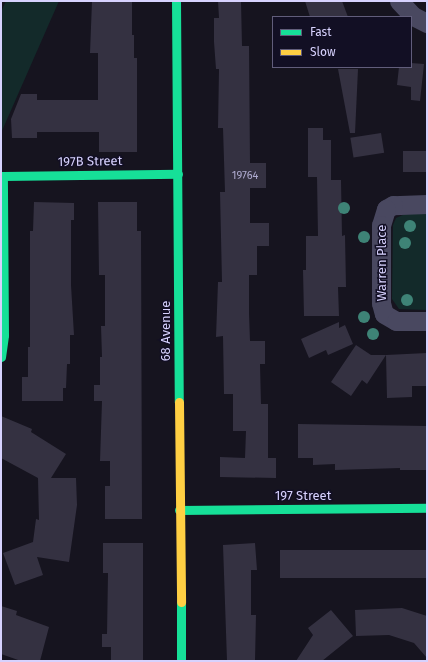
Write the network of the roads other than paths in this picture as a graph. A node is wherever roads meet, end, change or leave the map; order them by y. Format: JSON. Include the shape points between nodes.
{"nodes":[{"id":1,"x":176,"y":1,"type":"edge"},
{"id":2,"x":398,"y":1,"type":"edge"},
{"id":3,"x":427,"y":23,"type":"edge"},
{"id":4,"x":178,"y":174,"type":"junction"},
{"id":5,"x":427,"y":204,"type":"edge"},
{"id":6,"x":427,"y":321,"type":"edge"},
{"id":7,"x":1,"y":357,"type":"edge"},
{"id":8,"x":427,"y":508,"type":"edge"},
{"id":9,"x":179,"y":510,"type":"junction"},
{"id":10,"x":181,"y":661,"type":"edge"}],
"edges":[{"from":1,"to":4,"type":"street","name":"68 Avenue"},
{"from":2,"to":3,"type":"street","via":[[413,16]]},
{"from":4,"to":7,"type":"street","name":"197B Street","via":[[3,176],[4,335]]},
{"from":4,"to":9,"type":"street","name":"68 Avenue"},
{"from":5,"to":6,"type":"street","name":"Warren Place","via":[[393,205],[386,209],[381,225],[381,303],[384,314],[396,321]]},
{"from":8,"to":9,"type":"street","name":"197 Street"},
{"from":9,"to":10,"type":"street","name":"68 Avenue"}]}
